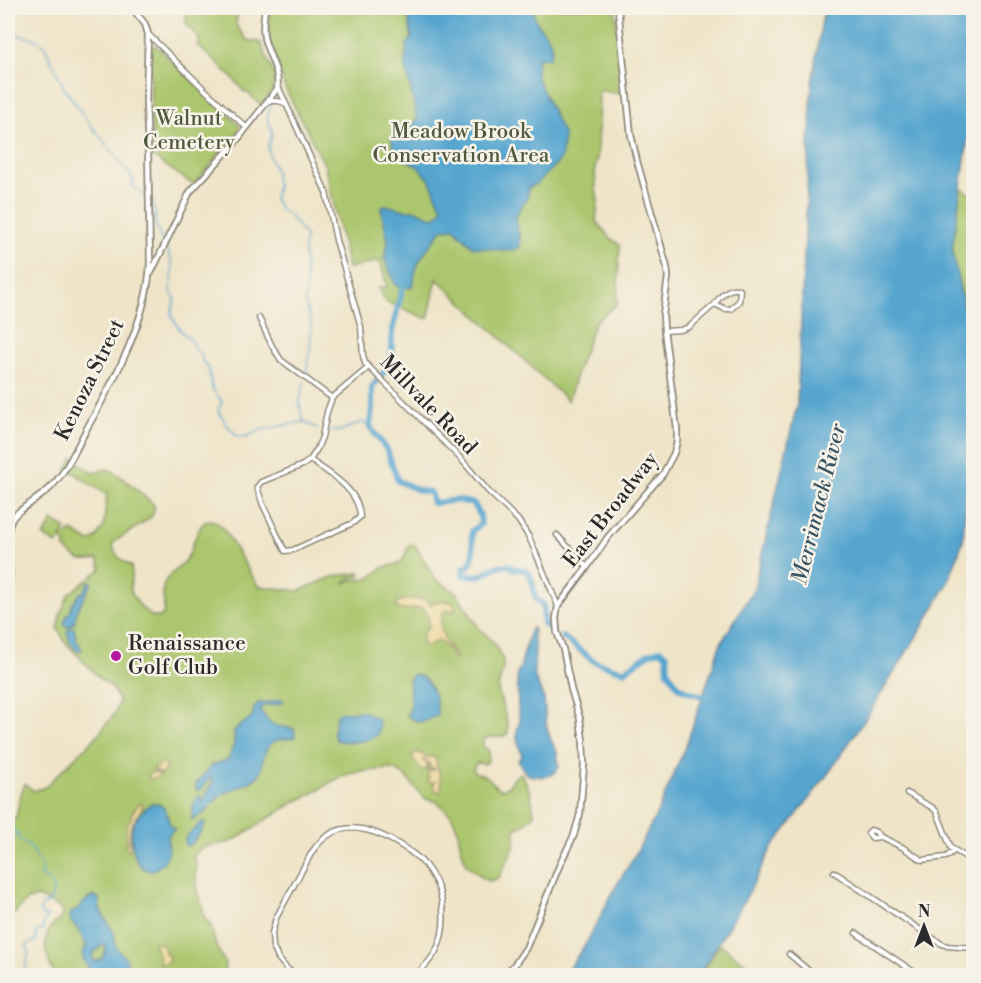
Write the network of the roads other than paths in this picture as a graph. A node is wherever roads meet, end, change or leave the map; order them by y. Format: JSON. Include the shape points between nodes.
{"nodes":[{"id":1,"x":132,"y":8,"type":"edge"},
{"id":2,"x":265,"y":8,"type":"edge"},
{"id":3,"x":618,"y":8,"type":"edge"},
{"id":4,"x":148,"y":33,"type":"junction"},
{"id":5,"x":278,"y":85,"type":"junction"},
{"id":6,"x":268,"y":101,"type":"junction"},
{"id":7,"x":285,"y":103,"type":"junction"},
{"id":8,"x":246,"y":127,"type":"junction"},
{"id":9,"x":149,"y":278,"type":"junction"},
{"id":10,"x":714,"y":304,"type":"junction"},
{"id":11,"x":259,"y":318,"type":"dead end"},
{"id":12,"x":664,"y":331,"type":"junction"},
{"id":13,"x":369,"y":367,"type":"junction"},
{"id":14,"x":332,"y":398,"type":"junction"},
{"id":15,"x":310,"y":460,"type":"junction"},
{"id":16,"x":9,"y":524,"type":"edge"},
{"id":17,"x":8,"y":531,"type":"edge"},
{"id":18,"x":557,"y":535,"type":"dead end"},
{"id":19,"x":8,"y":553,"type":"edge"},
{"id":20,"x":587,"y":567,"type":"junction"},
{"id":21,"x":8,"y":590,"type":"edge"},
{"id":22,"x":558,"y":606,"type":"junction"},
{"id":23,"x":974,"y":641,"type":"edge"},
{"id":24,"x":974,"y":661,"type":"edge"},
{"id":25,"x":907,"y":793,"type":"dead end"},
{"id":26,"x":881,"y":837,"type":"dead end"},
{"id":27,"x":954,"y":851,"type":"junction"},
{"id":28,"x":974,"y":862,"type":"edge"},
{"id":29,"x":834,"y":872,"type":"dead end"},
{"id":30,"x":856,"y":933,"type":"dead end"},
{"id":31,"x":974,"y":948,"type":"edge"},
{"id":32,"x":789,"y":954,"type":"dead end"},
{"id":33,"x":298,"y":975,"type":"edge"},
{"id":34,"x":415,"y":975,"type":"edge"},
{"id":35,"x":503,"y":975,"type":"edge"},
{"id":36,"x":815,"y":975,"type":"edge"},
{"id":37,"x":920,"y":975,"type":"edge"}],
"edges":[{"from":1,"to":4,"type":"street"},
{"from":2,"to":5,"type":"street","via":[[264,36]]},
{"from":3,"to":12,"type":"street","name":"East Broadway","via":[[631,135],[667,267]]},
{"from":4,"to":8,"type":"street"},
{"from":4,"to":9,"type":"street","name":"Kenoza Street"},
{"from":5,"to":6,"type":"street"},
{"from":5,"to":7,"type":"street","name":"Millvale Road"},
{"from":6,"to":7,"type":"street"},
{"from":6,"to":8,"type":"street"},
{"from":7,"to":13,"type":"street","name":"Millvale Road","via":[[326,192],[361,327],[364,360]]},
{"from":8,"to":9,"type":"street","via":[[190,192]]},
{"from":9,"to":16,"type":"street","name":"Kenoza Street","via":[[129,344],[77,447],[52,486],[18,512]]},
{"from":10,"to":10,"type":"street","via":[[728,290],[740,290],[739,301],[731,309]]},
{"from":10,"to":12,"type":"street","via":[[689,327]]},
{"from":11,"to":14,"type":"street","via":[[281,360]]},
{"from":12,"to":20,"type":"street","name":"East Broadway","via":[[677,441],[674,453],[660,478]]},
{"from":13,"to":14,"type":"street"},
{"from":13,"to":22,"type":"street","name":"Millvale Road","via":[[522,525]]},
{"from":14,"to":15,"type":"street","via":[[322,437]]},
{"from":15,"to":15,"type":"street","via":[[345,485],[360,517],[286,551],[257,487]]},
{"from":16,"to":17,"type":"street","name":"Kenoza Street"},
{"from":18,"to":20,"type":"street"},
{"from":19,"to":21,"type":"street"},
{"from":20,"to":22,"type":"street","name":"East Broadway"},
{"from":22,"to":35,"type":"street","via":[[557,632],[584,740],[580,814],[526,948]]},
{"from":23,"to":24,"type":"street"},
{"from":25,"to":27,"type":"street","via":[[937,812]]},
{"from":26,"to":27,"type":"street","via":[[922,860],[946,857]]},
{"from":27,"to":28,"type":"street"},
{"from":29,"to":31,"type":"street","via":[[940,943]]},
{"from":30,"to":37,"type":"street"},
{"from":32,"to":36,"type":"street"},
{"from":33,"to":34,"type":"street","via":[[284,966],[276,954],[274,922],[317,845],[334,832],[355,828],[378,832],[409,850],[423,862],[435,881],[443,915],[441,936],[433,956]]}]}
